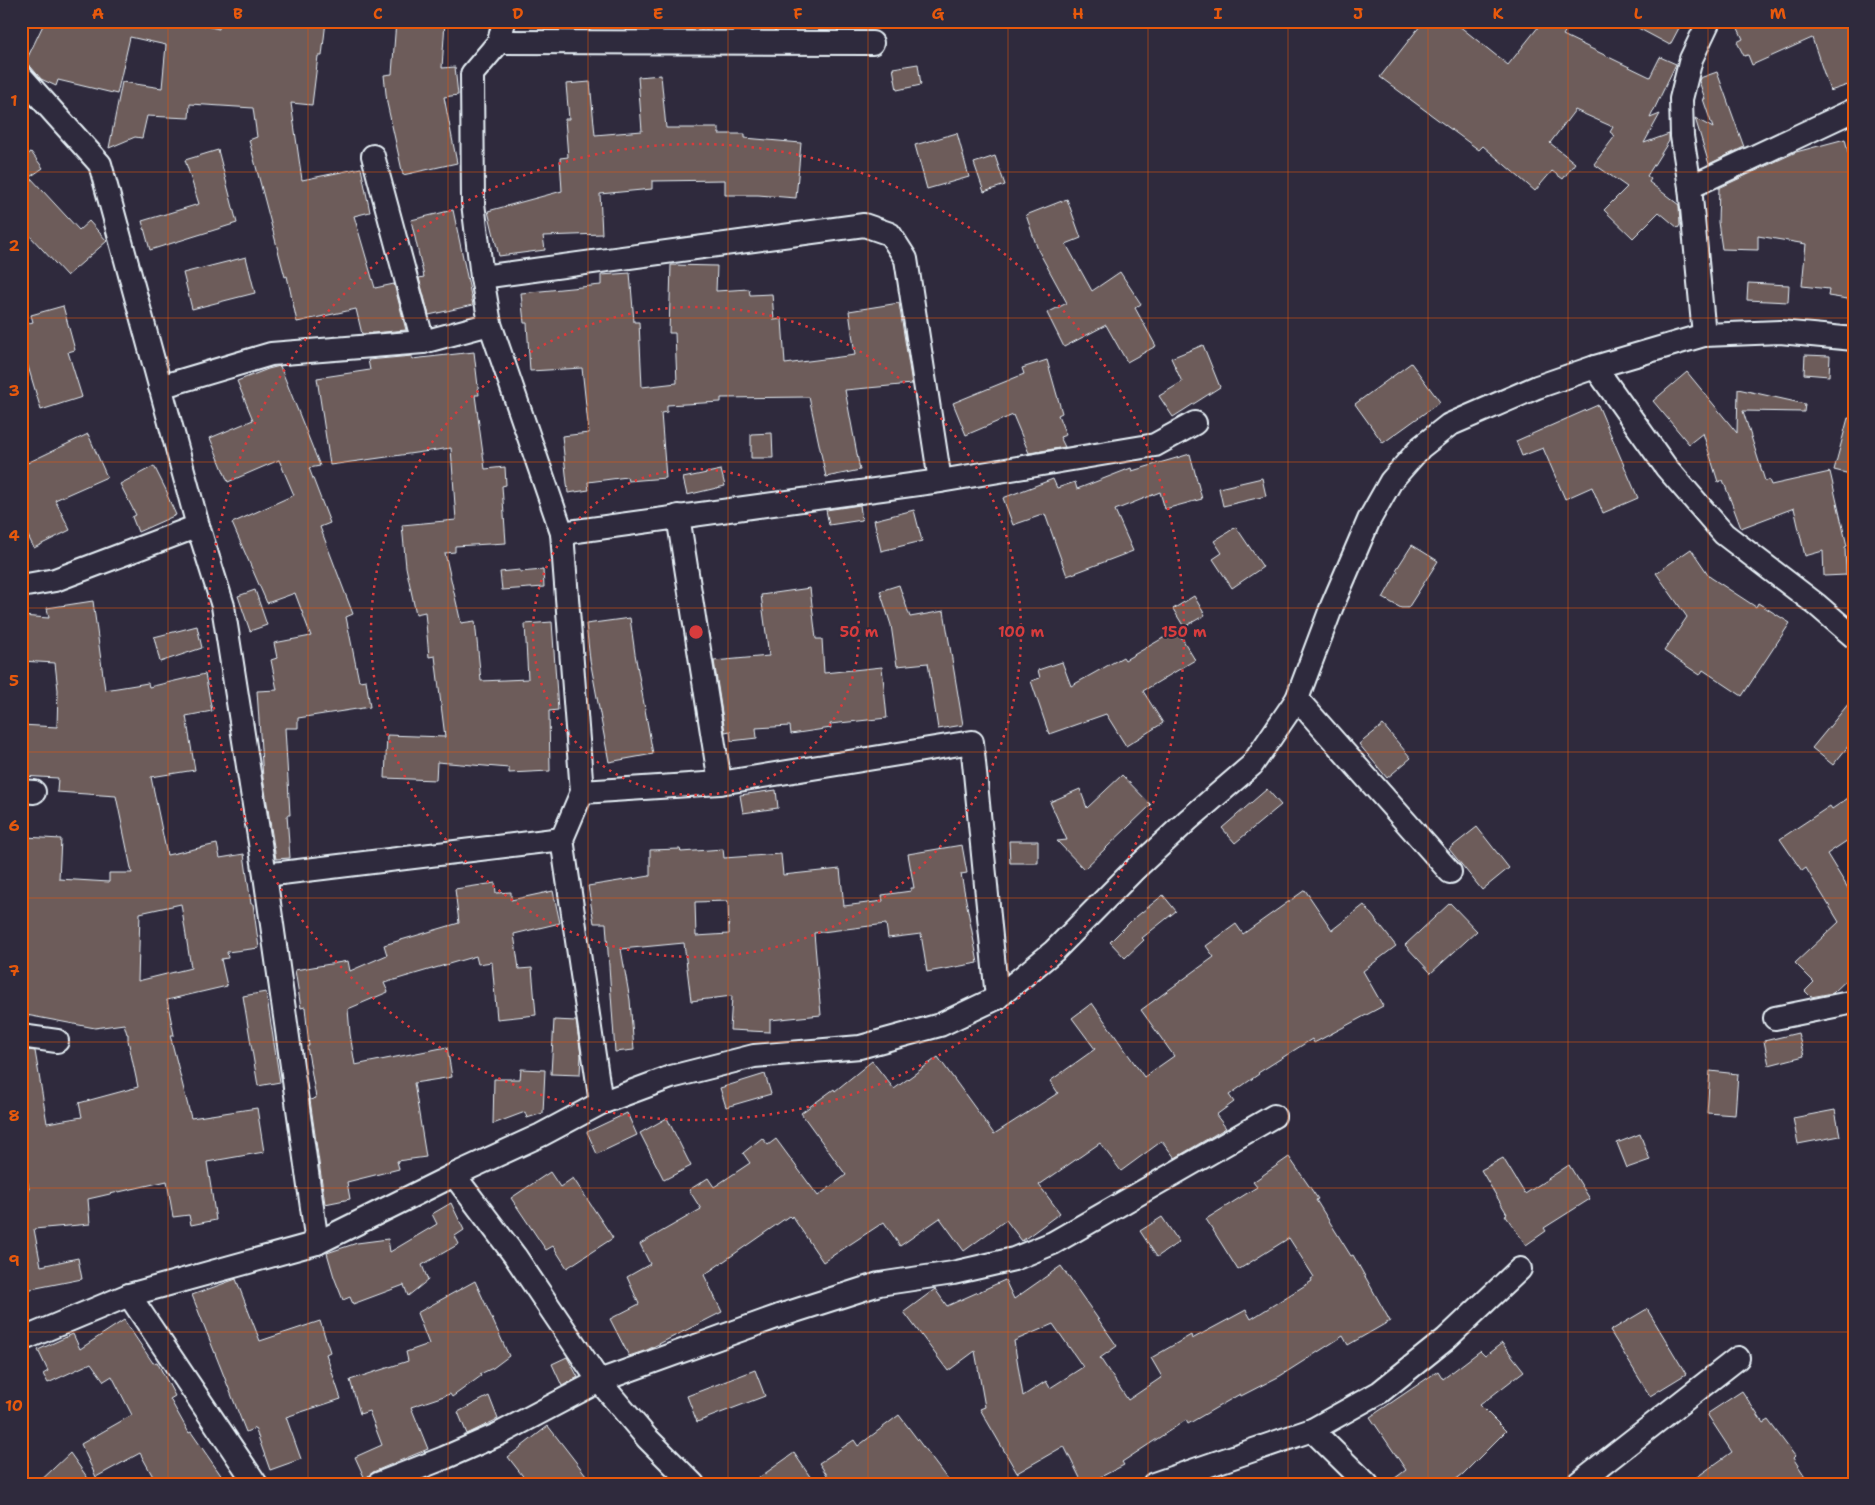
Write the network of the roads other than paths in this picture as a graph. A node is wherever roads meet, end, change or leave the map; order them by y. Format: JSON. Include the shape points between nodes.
{"nodes":[{"id":1,"x":1709,"y":21,"type":"edge"},
{"id":2,"x":502,"y":32,"type":"edge"},
{"id":3,"x":872,"y":43,"type":"dead end"},
{"id":4,"x":21,"y":76,"type":"edge"},
{"id":5,"x":1854,"y":110,"type":"edge"},
{"id":6,"x":373,"y":156,"type":"dead end"},
{"id":7,"x":1690,"y":187,"type":"junction"},
{"id":8,"x":482,"y":277,"type":"junction"},
{"id":9,"x":490,"y":324,"type":"junction"},
{"id":10,"x":1704,"y":335,"type":"junction"},
{"id":11,"x":1854,"y":339,"type":"edge"},
{"id":12,"x":423,"y":342,"type":"junction"},
{"id":13,"x":1596,"y":367,"type":"junction"},
{"id":14,"x":160,"y":387,"type":"junction"},
{"id":15,"x":1195,"y":423,"type":"dead end"},
{"id":16,"x":940,"y":481,"type":"junction"},
{"id":17,"x":678,"y":516,"type":"junction"},
{"id":18,"x":198,"y":526,"type":"junction"},
{"id":19,"x":562,"y":533,"type":"junction"},
{"id":20,"x":21,"y":586,"type":"edge"},
{"id":21,"x":1854,"y":637,"type":"edge"},
{"id":22,"x":1297,"y":699,"type":"junction"},
{"id":23,"x":720,"y":783,"type":"junction"},
{"id":24,"x":582,"y":792,"type":"junction"},
{"id":25,"x":562,"y":839,"type":"junction"},
{"id":26,"x":1450,"y":872,"type":"dead end"},
{"id":27,"x":265,"y":875,"type":"junction"},
{"id":28,"x":997,"y":998,"type":"junction"},
{"id":29,"x":1854,"y":1002,"type":"edge"},
{"id":30,"x":1775,"y":1018,"type":"dead end"},
{"id":31,"x":21,"y":1036,"type":"edge"},
{"id":32,"x":57,"y":1041,"type":"dead end"},
{"id":33,"x":602,"y":1103,"type":"junction"},
{"id":34,"x":1274,"y":1116,"type":"dead end"},
{"id":35,"x":454,"y":1175,"type":"junction"},
{"id":36,"x":318,"y":1243,"type":"junction"},
{"id":37,"x":1520,"y":1268,"type":"dead end"},
{"id":38,"x":130,"y":1295,"type":"junction"},
{"id":39,"x":21,"y":1340,"type":"edge"},
{"id":40,"x":1738,"y":1358,"type":"dead end"},
{"id":41,"x":599,"y":1381,"type":"junction"},
{"id":42,"x":1312,"y":1430,"type":"junction"},
{"id":43,"x":256,"y":1484,"type":"edge"},
{"id":44,"x":378,"y":1484,"type":"edge"},
{"id":45,"x":693,"y":1484,"type":"edge"},
{"id":46,"x":1154,"y":1484,"type":"edge"},
{"id":47,"x":1367,"y":1484,"type":"edge"},
{"id":48,"x":1577,"y":1484,"type":"edge"}],
"edges":[{"from":1,"to":7,"type":"street","via":[[1691,58],[1682,99],[1682,136]]},
{"from":2,"to":3,"type":"street"},
{"from":2,"to":8,"type":"street","via":[[472,74],[473,203]]},
{"from":4,"to":14,"type":"street","via":[[100,164]]},
{"from":5,"to":7,"type":"street"},
{"from":6,"to":12,"type":"street"},
{"from":7,"to":10,"type":"street"},
{"from":8,"to":9,"type":"street"},
{"from":8,"to":16,"type":"street","via":[[864,225],[890,234],[906,259]]},
{"from":9,"to":12,"type":"street"},
{"from":9,"to":19,"type":"street"},
{"from":10,"to":11,"type":"street","via":[[1780,332]]},
{"from":10,"to":13,"type":"street"},
{"from":12,"to":14,"type":"street","via":[[271,354]]},
{"from":13,"to":21,"type":"street","via":[[1666,467],[1724,534]]},
{"from":13,"to":22,"type":"street","via":[[1537,387],[1449,425],[1421,447],[1391,481],[1369,520]]},
{"from":14,"to":18,"type":"street"},
{"from":15,"to":16,"type":"street","via":[[1155,445]]},
{"from":16,"to":17,"type":"street"},
{"from":17,"to":19,"type":"street"},
{"from":17,"to":23,"type":"street"},
{"from":18,"to":20,"type":"street","via":[[55,580]]},
{"from":18,"to":27,"type":"street","via":[[223,606]]},
{"from":19,"to":24,"type":"street"},
{"from":22,"to":26,"type":"street"},
{"from":22,"to":28,"type":"street","via":[[1252,765],[1133,871],[1054,951]]},
{"from":23,"to":24,"type":"street"},
{"from":23,"to":28,"type":"street","via":[[972,742]]},
{"from":24,"to":25,"type":"street"},
{"from":25,"to":27,"type":"street"},
{"from":25,"to":33,"type":"street"},
{"from":27,"to":36,"type":"street"},
{"from":28,"to":33,"type":"street","via":[[940,1025],[860,1047],[754,1056],[671,1077]]},
{"from":29,"to":30,"type":"street"},
{"from":31,"to":32,"type":"street"},
{"from":33,"to":35,"type":"street"},
{"from":34,"to":41,"type":"street","via":[[1053,1243],[1014,1259],[954,1273],[879,1284]]},
{"from":35,"to":36,"type":"street"},
{"from":35,"to":41,"type":"street","via":[[515,1256]]},
{"from":36,"to":38,"type":"street"},
{"from":37,"to":42,"type":"street","via":[[1446,1339],[1380,1392]]},
{"from":38,"to":39,"type":"street"},
{"from":38,"to":43,"type":"street"},
{"from":40,"to":48,"type":"street"},
{"from":41,"to":44,"type":"street","via":[[499,1434]]},
{"from":41,"to":45,"type":"street","via":[[647,1438]]},
{"from":42,"to":46,"type":"street"},
{"from":42,"to":47,"type":"street"}]}
